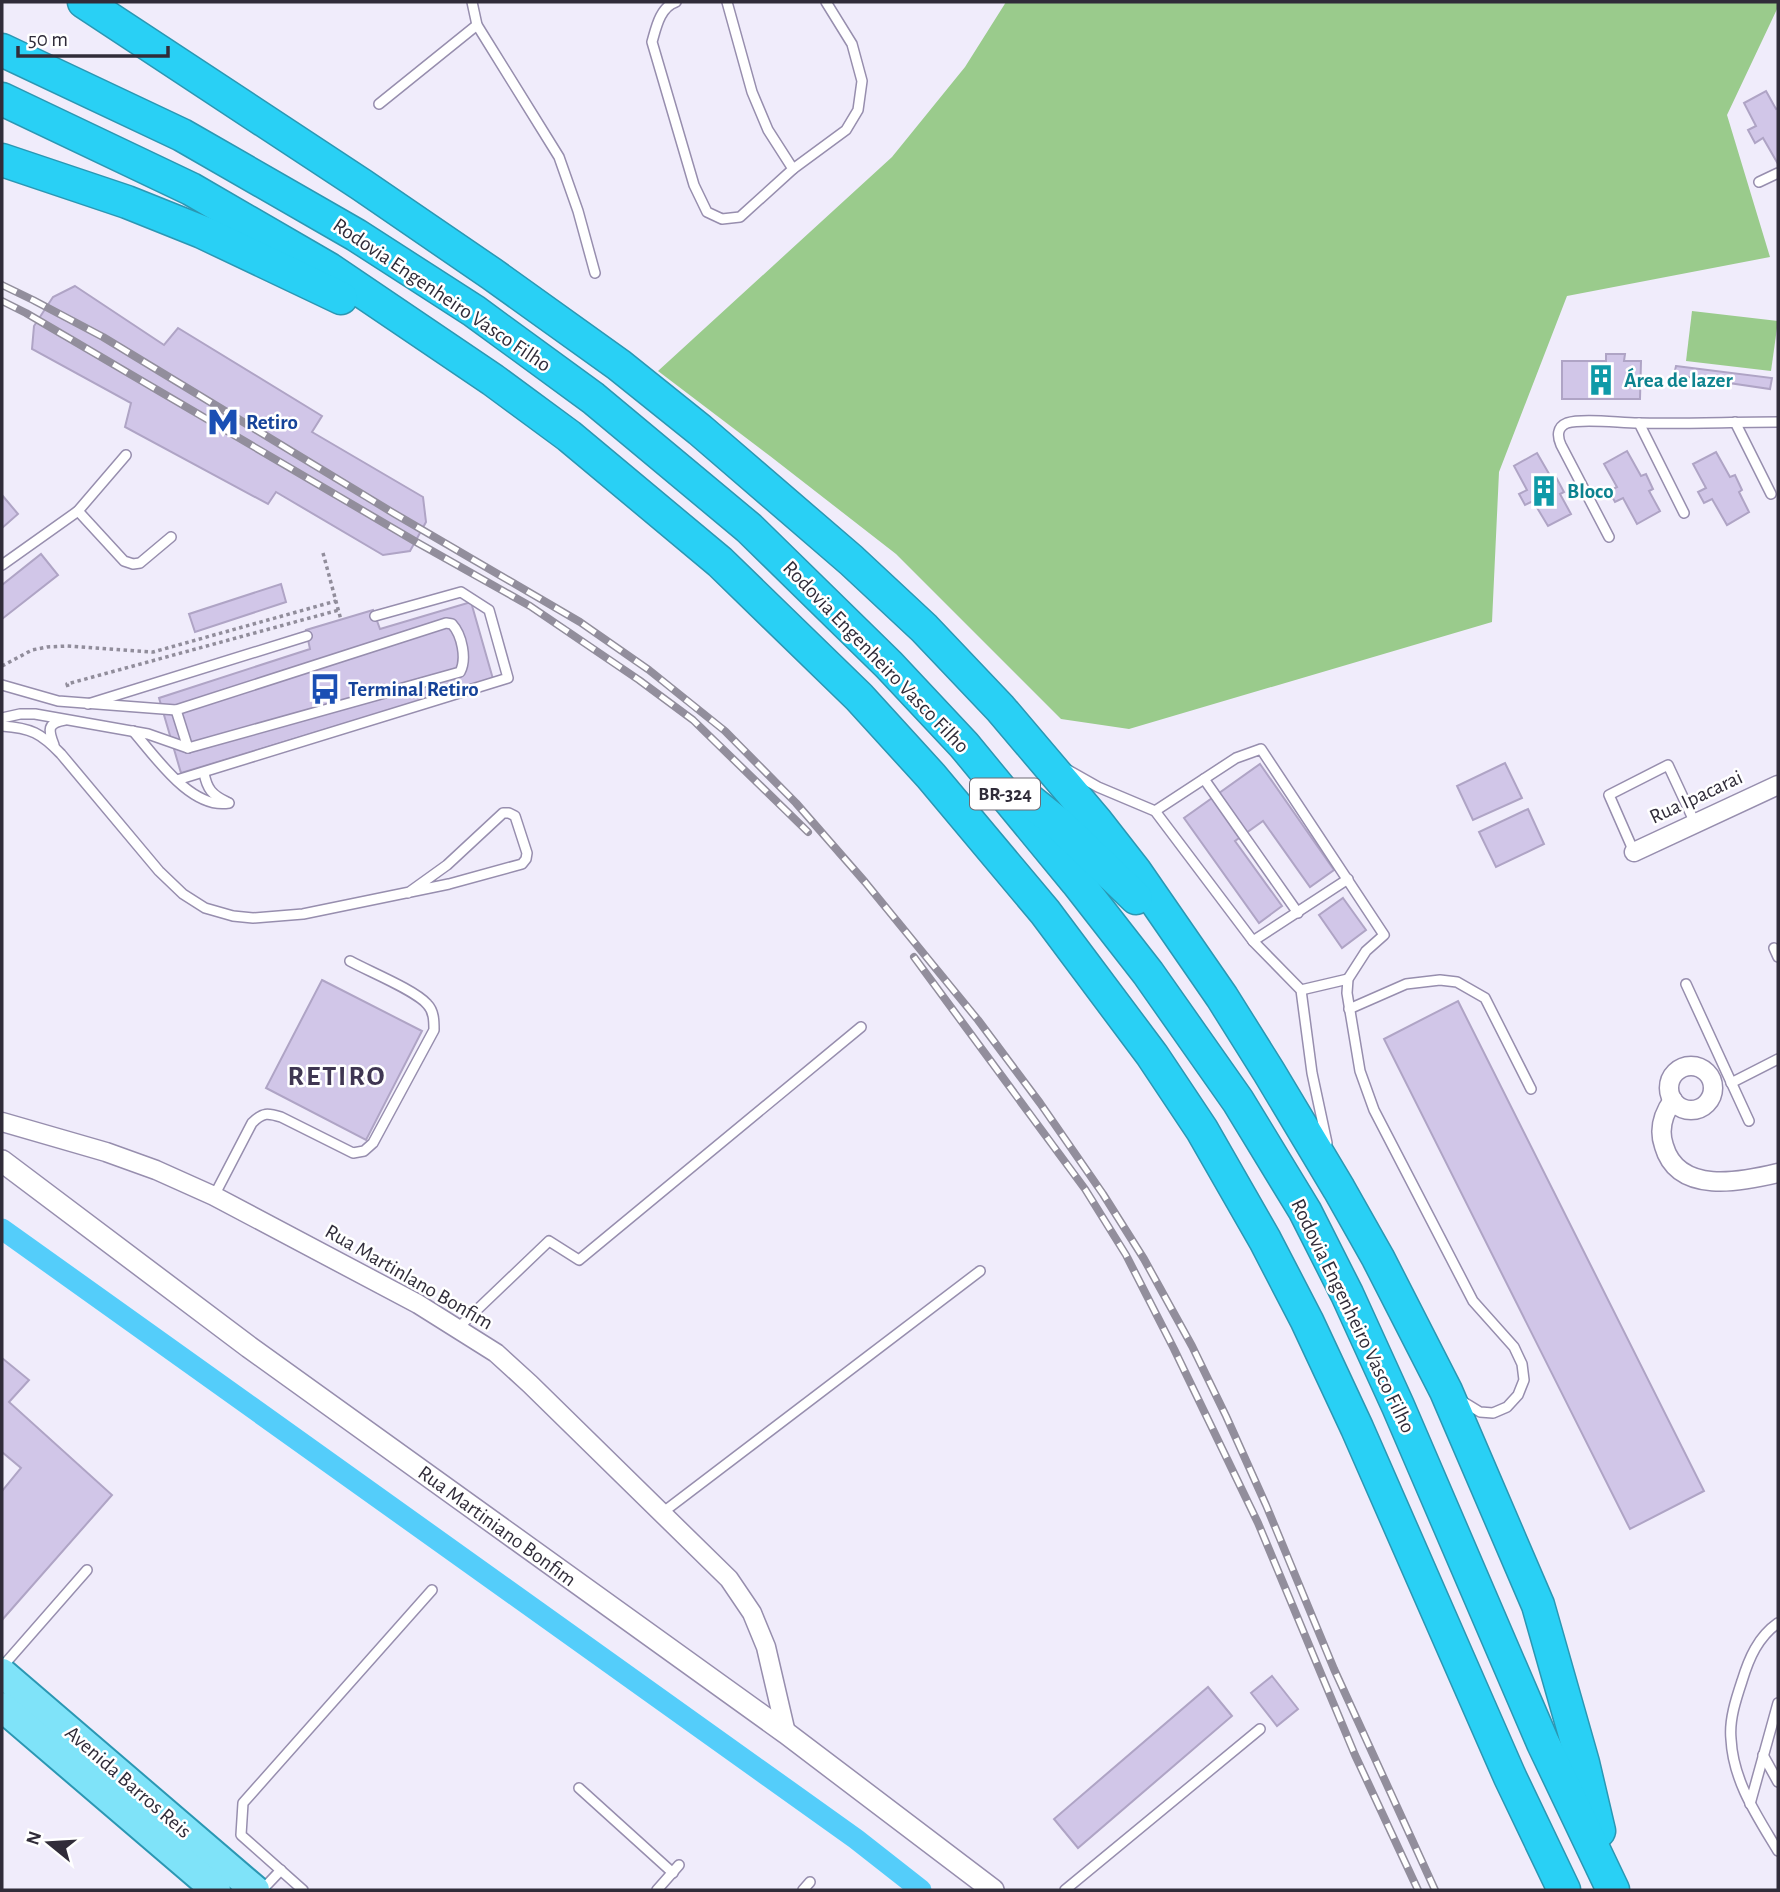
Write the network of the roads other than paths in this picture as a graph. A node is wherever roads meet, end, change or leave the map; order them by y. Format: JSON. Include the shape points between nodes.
{"nodes":[{"id":1,"x":84,"y":2,"type":"edge"},
{"id":2,"x":472,"y":2,"type":"edge"},
{"id":3,"x":676,"y":2,"type":"edge"},
{"id":4,"x":727,"y":2,"type":"edge"},
{"id":5,"x":826,"y":2,"type":"edge"},
{"id":6,"x":477,"y":25,"type":"junction"},
{"id":7,"x":2,"y":50,"type":"edge"},
{"id":8,"x":2,"y":99,"type":"edge"},
{"id":9,"x":379,"y":104,"type":"dead end"},
{"id":10,"x":2,"y":160,"type":"edge"},
{"id":11,"x":793,"y":169,"type":"junction"},
{"id":12,"x":1778,"y":173,"type":"edge"},
{"id":13,"x":1759,"y":182,"type":"dead end"},
{"id":14,"x":595,"y":273,"type":"dead end"},
{"id":15,"x":449,"y":349,"type":"junction"},
{"id":16,"x":1735,"y":422,"type":"junction"},
{"id":17,"x":1778,"y":422,"type":"edge"},
{"id":18,"x":1639,"y":424,"type":"junction"},
{"id":19,"x":126,"y":455,"type":"dead end"},
{"id":20,"x":1770,"y":494,"type":"dead end"},
{"id":21,"x":78,"y":511,"type":"junction"},
{"id":22,"x":1684,"y":513,"type":"dead end"},
{"id":23,"x":171,"y":537,"type":"dead end"},
{"id":24,"x":1609,"y":537,"type":"dead end"},
{"id":25,"x":2,"y":565,"type":"edge"},
{"id":26,"x":375,"y":616,"type":"dead end"},
{"id":27,"x":307,"y":636,"type":"dead end"},
{"id":28,"x":2,"y":685,"type":"edge"},
{"id":29,"x":88,"y":704,"type":"junction"},
{"id":30,"x":176,"y":710,"type":"junction"},
{"id":31,"x":2,"y":718,"type":"edge"},
{"id":32,"x":66,"y":720,"type":"junction"},
{"id":33,"x":2,"y":726,"type":"edge"},
{"id":34,"x":132,"y":731,"type":"junction"},
{"id":35,"x":964,"y":745,"type":"junction"},
{"id":36,"x":55,"y":747,"type":"junction"},
{"id":37,"x":188,"y":748,"type":"junction"},
{"id":38,"x":1039,"y":753,"type":"junction"},
{"id":39,"x":204,"y":773,"type":"junction"},
{"id":40,"x":1204,"y":779,"type":"junction"},
{"id":41,"x":177,"y":780,"type":"junction"},
{"id":42,"x":1778,"y":785,"type":"edge"},
{"id":43,"x":1154,"y":811,"type":"junction"},
{"id":44,"x":1695,"y":824,"type":"junction"},
{"id":45,"x":1634,"y":852,"type":"joint"},
{"id":46,"x":1348,"y":879,"type":"junction"},
{"id":47,"x":408,"y":893,"type":"junction"},
{"id":48,"x":1298,"y":913,"type":"junction"},
{"id":49,"x":1253,"y":942,"type":"junction"},
{"id":50,"x":1189,"y":950,"type":"junction"},
{"id":51,"x":350,"y":961,"type":"dead end"},
{"id":52,"x":1348,"y":979,"type":"junction"},
{"id":53,"x":1686,"y":984,"type":"dead end"},
{"id":54,"x":1301,"y":990,"type":"junction"},
{"id":55,"x":1349,"y":1009,"type":"junction"},
{"id":56,"x":861,"y":1027,"type":"dead end"},
{"id":57,"x":1778,"y":1059,"type":"edge"},
{"id":58,"x":1731,"y":1083,"type":"junction"},
{"id":59,"x":1531,"y":1089,"type":"dead end"},
{"id":60,"x":1673,"y":1100,"type":"dead end"},
{"id":61,"x":1749,"y":1121,"type":"dead end"},
{"id":62,"x":2,"y":1122,"type":"edge"},
{"id":63,"x":2,"y":1161,"type":"edge"},
{"id":64,"x":1778,"y":1174,"type":"edge"},
{"id":65,"x":1339,"y":1189,"type":"junction"},
{"id":66,"x":214,"y":1196,"type":"junction"},
{"id":67,"x":980,"y":1271,"type":"dead end"},
{"id":68,"x":458,"y":1328,"type":"junction"},
{"id":69,"x":1446,"y":1391,"type":"junction"},
{"id":70,"x":662,"y":1513,"type":"junction"},
{"id":71,"x":87,"y":1570,"type":"dead end"},
{"id":72,"x":432,"y":1590,"type":"dead end"},
{"id":73,"x":1778,"y":1623,"type":"edge"},
{"id":74,"x":2,"y":1667,"type":"edge"},
{"id":75,"x":2,"y":1673,"type":"edge"},
{"id":76,"x":1778,"y":1703,"type":"edge"},
{"id":77,"x":2,"y":1707,"type":"edge"},
{"id":78,"x":1776,"y":1717,"type":"edge"},
{"id":79,"x":1260,"y":1729,"type":"dead end"},
{"id":80,"x":786,"y":1733,"type":"junction"},
{"id":81,"x":1763,"y":1755,"type":"junction"},
{"id":82,"x":1778,"y":1782,"type":"edge"},
{"id":83,"x":579,"y":1788,"type":"dead end"},
{"id":84,"x":1750,"y":1804,"type":"junction"},
{"id":85,"x":1778,"y":1852,"type":"edge"},
{"id":86,"x":281,"y":1870,"type":"junction"},
{"id":87,"x":810,"y":1882,"type":"dead end"},
{"id":88,"x":216,"y":1890,"type":"edge"},
{"id":89,"x":255,"y":1890,"type":"edge"},
{"id":90,"x":262,"y":1890,"type":"edge"},
{"id":91,"x":303,"y":1890,"type":"edge"},
{"id":92,"x":657,"y":1890,"type":"edge"},
{"id":93,"x":803,"y":1890,"type":"edge"},
{"id":94,"x":993,"y":1890,"type":"edge"},
{"id":95,"x":1065,"y":1890,"type":"edge"},
{"id":96,"x":1564,"y":1890,"type":"edge"},
{"id":97,"x":1613,"y":1890,"type":"edge"}],
"edges":[{"from":1,"to":38,"type":"highway","via":[[373,192],[619,365],[851,560],[924,628]]},
{"from":2,"to":6,"type":"lane"},
{"from":3,"to":11,"type":"lane","via":[[669,4],[657,23],[652,42],[694,185],[707,212],[722,219],[740,217]]},
{"from":4,"to":11,"type":"lane","via":[[752,92],[768,130]]},
{"from":5,"to":11,"type":"lane","via":[[852,44],[862,80],[859,110],[846,130]]},
{"from":6,"to":9,"type":"lane"},
{"from":6,"to":14,"type":"lane","via":[[559,157]]},
{"from":7,"to":35,"type":"highway","name":"Rodovia Engenheiro Vasco Filho","number":"BR-324","via":[[182,135],[356,235],[485,318],[593,398],[749,528]]},
{"from":8,"to":15,"type":"highway","name":"Rodovia Engenheiro Vasco Filho","number":"BR-324","via":[[191,189],[329,269]]},
{"from":10,"to":15,"type":"highway","via":[[202,232]]},
{"from":12,"to":13,"type":"lane"},
{"from":15,"to":96,"type":"highway","name":"Rodovia Engenheiro Vasco Filho","number":"BR-324","via":[[569,436],[668,517],[859,697],[1045,912],[1152,1055],[1202,1130],[1307,1321]]},
{"from":16,"to":17,"type":"lane"},
{"from":16,"to":18,"type":"lane"},
{"from":16,"to":20,"type":"lane"},
{"from":18,"to":22,"type":"lane"},
{"from":18,"to":24,"type":"lane","via":[[1576,421],[1559,429],[1561,445]]},
{"from":19,"to":21,"type":"lane"},
{"from":21,"to":23,"type":"lane","via":[[133,565]]},
{"from":21,"to":25,"type":"lane"},
{"from":26,"to":39,"type":"lane","via":[[461,592],[489,610],[508,678]]},
{"from":27,"to":29,"type":"lane"},
{"from":28,"to":29,"type":"lane","via":[[58,701]]},
{"from":29,"to":30,"type":"lane"},
{"from":30,"to":37,"type":"lane"},
{"from":30,"to":37,"type":"lane","via":[[446,623],[457,630],[464,664],[454,675]]},
{"from":31,"to":32,"type":"lane","via":[[35,714]]},
{"from":32,"to":34,"type":"lane"},
{"from":32,"to":36,"type":"lane","via":[[51,726]]},
{"from":33,"to":36,"type":"lane","via":[[35,731]]},
{"from":34,"to":37,"type":"lane"},
{"from":34,"to":41,"type":"lane"},
{"from":35,"to":50,"type":"highway","via":[[1060,825]]},
{"from":35,"to":97,"type":"highway","name":"Rodovia Engenheiro Vasco Filho","number":"BR-324","via":[[1148,973],[1238,1101],[1305,1211],[1347,1294],[1543,1743]]},
{"from":36,"to":47,"type":"lane","via":[[159,871],[205,908],[233,916],[279,917]]},
{"from":38,"to":43,"type":"lane","via":[[1098,787]]},
{"from":38,"to":50,"type":"highway","via":[[1128,861]]},
{"from":39,"to":41,"type":"lane"},
{"from":39,"to":41,"type":"lane","via":[[209,789],[229,803],[205,801]]},
{"from":40,"to":43,"type":"lane"},
{"from":40,"to":46,"type":"lane","via":[[1236,758],[1261,749]]},
{"from":40,"to":48,"type":"lane"},
{"from":42,"to":44,"type":"street","name":"Rua Ipacarai"},
{"from":43,"to":49,"type":"lane"},
{"from":44,"to":45,"type":"street","name":"Rua Ipacarai"},
{"from":44,"to":45,"type":"lane","via":[[1668,765],[1609,794]]},
{"from":46,"to":48,"type":"lane"},
{"from":46,"to":52,"type":"lane","via":[[1384,935],[1366,951]]},
{"from":47,"to":47,"type":"lane","via":[[503,813],[515,816],[527,853],[522,864]]},
{"from":48,"to":49,"type":"lane"},
{"from":49,"to":54,"type":"lane"},
{"from":50,"to":65,"type":"highway"},
{"from":51,"to":66,"type":"lane","via":[[419,997],[434,1018],[434,1030],[373,1143],[364,1152],[353,1153],[281,1117],[259,1116]]},
{"from":52,"to":54,"type":"lane"},
{"from":52,"to":55,"type":"lane"},
{"from":53,"to":58,"type":"lane"},
{"from":54,"to":65,"type":"lane","via":[[1318,1107]]},
{"from":55,"to":59,"type":"lane","via":[[1406,984],[1457,982],[1485,998]]},
{"from":55,"to":69,"type":"lane","via":[[1360,1071],[1374,1110],[1473,1301],[1514,1347],[1522,1364],[1524,1380],[1518,1395],[1493,1413],[1480,1412]]},
{"from":56,"to":68,"type":"lane","via":[[579,1260],[549,1241]]},
{"from":57,"to":58,"type":"lane"},
{"from":58,"to":61,"type":"lane"},
{"from":60,"to":64,"type":"street","via":[[1661,1131],[1667,1158],[1677,1169],[1710,1181],[1730,1182]]},
{"from":62,"to":66,"type":"street","name":"Rua Martinlano Bonfim","via":[[106,1152]]},
{"from":63,"to":80,"type":"street","name":"Rua Martiniano Bonfim","via":[[249,1347]]},
{"from":65,"to":69,"type":"highway"},
{"from":66,"to":68,"type":"street","name":"Rua Martinlano Bonfim"},
{"from":67,"to":70,"type":"lane"},
{"from":68,"to":70,"type":"street","name":"Rua Martinlano Bonfim","via":[[496,1353]]},
{"from":69,"to":97,"type":"highway","via":[[1538,1605]]},
{"from":70,"to":80,"type":"street","name":"Rua Martinlano Bonfim","via":[[729,1578],[752,1614],[766,1647]]},
{"from":71,"to":74,"type":"lane"},
{"from":72,"to":86,"type":"lane","via":[[243,1803],[241,1835]]},
{"from":73,"to":84,"type":"lane","via":[[1758,1642],[1747,1664],[1730,1737],[1735,1767]]},
{"from":75,"to":89,"type":"main road","name":"Avenida Barros Reis"},
{"from":76,"to":78,"type":"lane"},
{"from":77,"to":88,"type":"main road","name":"Avenida Barros Reis"},
{"from":78,"to":81,"type":"lane"},
{"from":79,"to":95,"type":"lane"},
{"from":80,"to":94,"type":"street","name":"Rua Martiniano Bonfim"},
{"from":81,"to":82,"type":"lane"},
{"from":81,"to":84,"type":"lane"},
{"from":83,"to":92,"type":"lane","via":[[676,1869]]},
{"from":84,"to":85,"type":"lane"},
{"from":86,"to":90,"type":"lane"},
{"from":86,"to":91,"type":"lane"},
{"from":87,"to":93,"type":"lane"}]}
